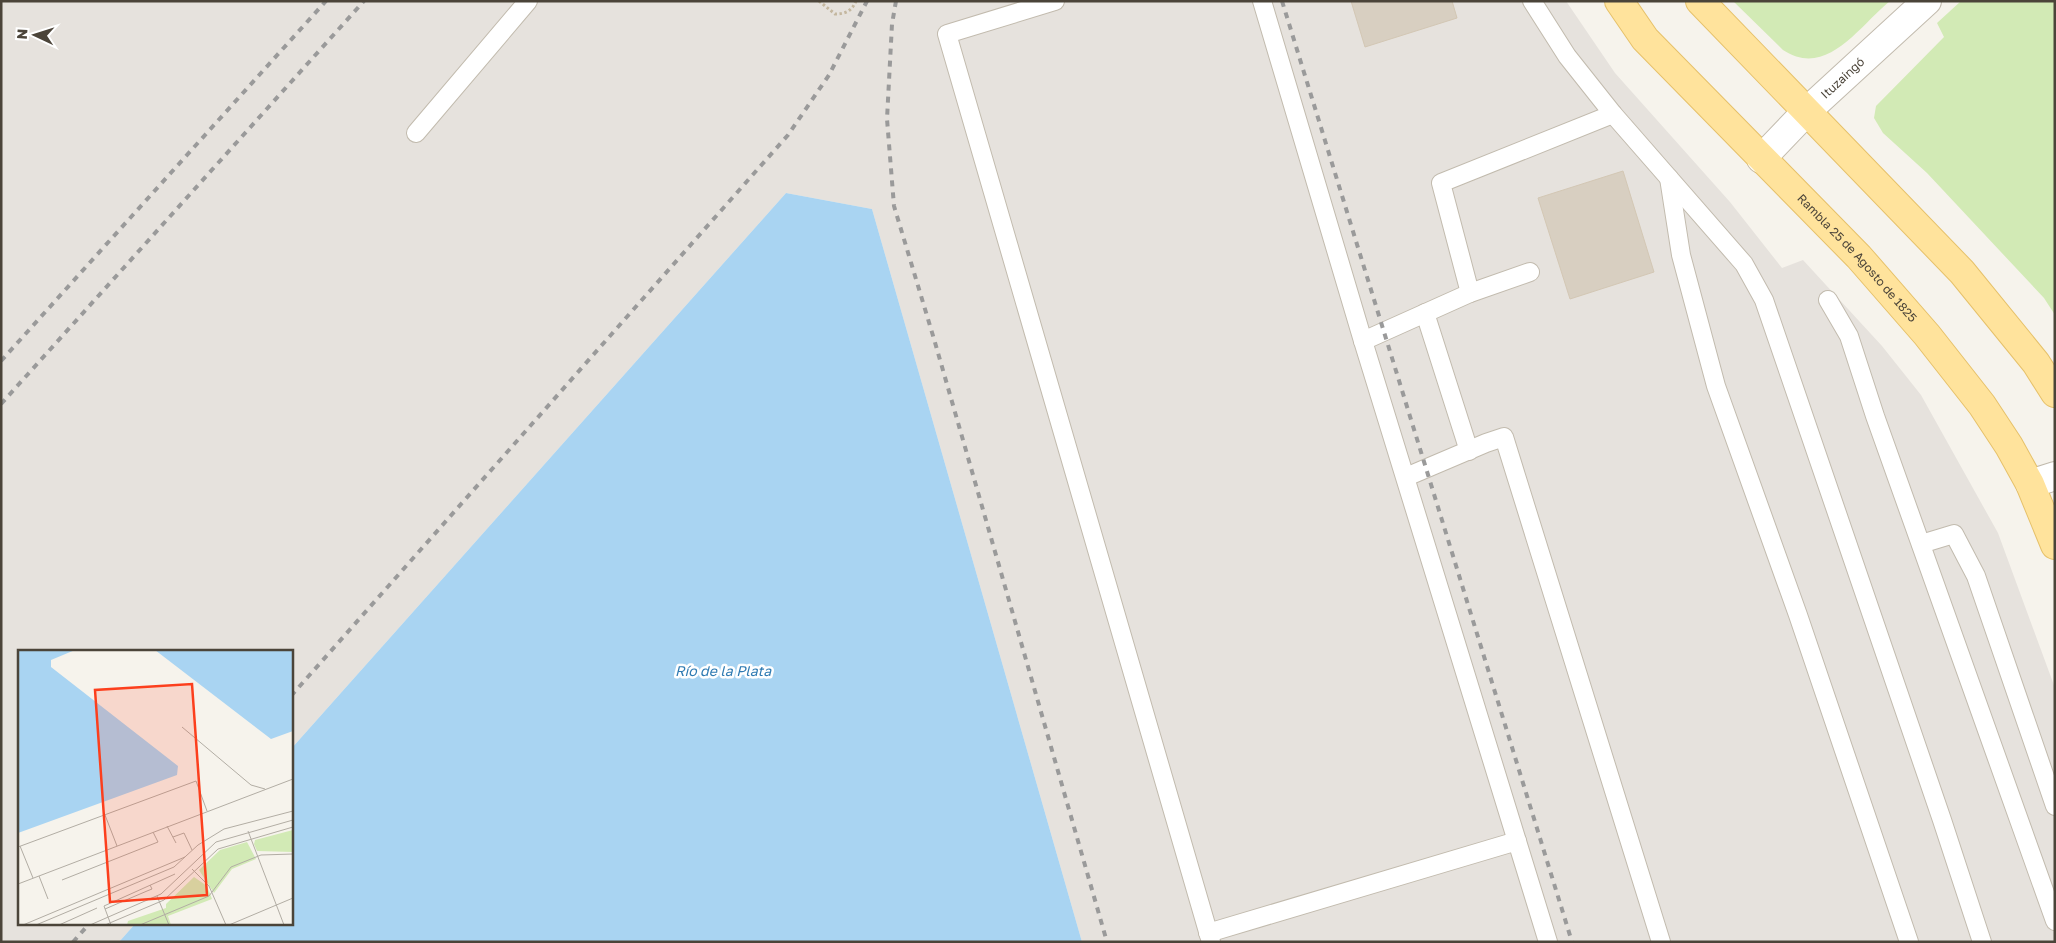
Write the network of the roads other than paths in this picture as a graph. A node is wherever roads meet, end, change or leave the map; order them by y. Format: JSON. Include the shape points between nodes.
{"nodes":[{"id":1,"x":528,"y":1,"type":"edge"},
{"id":2,"x":1055,"y":1,"type":"edge"},
{"id":3,"x":1262,"y":1,"type":"edge"},
{"id":4,"x":1532,"y":1,"type":"edge"},
{"id":5,"x":1619,"y":1,"type":"edge"},
{"id":6,"x":1700,"y":1,"type":"edge"},
{"id":7,"x":1926,"y":1,"type":"edge"},
{"id":8,"x":1806,"y":112,"type":"junction"},
{"id":9,"x":1613,"y":114,"type":"junction"},
{"id":10,"x":416,"y":133,"type":"dead end"},
{"id":11,"x":1761,"y":159,"type":"junction"},
{"id":12,"x":1668,"y":177,"type":"junction"},
{"id":13,"x":1530,"y":272,"type":"dead end"},
{"id":14,"x":1470,"y":293,"type":"junction"},
{"id":15,"x":1828,"y":300,"type":"dead end"},
{"id":16,"x":1425,"y":313,"type":"junction"},
{"id":17,"x":1364,"y":341,"type":"junction"},
{"id":18,"x":2055,"y":393,"type":"edge"},
{"id":19,"x":1469,"y":451,"type":"junction"},
{"id":20,"x":1406,"y":477,"type":"junction"},
{"id":21,"x":2042,"y":480,"type":"edge"},
{"id":22,"x":1922,"y":544,"type":"junction"},
{"id":23,"x":2055,"y":545,"type":"edge"},
{"id":24,"x":2055,"y":806,"type":"edge"},
{"id":25,"x":1517,"y":841,"type":"junction"},
{"id":26,"x":2055,"y":921,"type":"edge"},
{"id":27,"x":1209,"y":938,"type":"edge"},
{"id":28,"x":1548,"y":942,"type":"edge"},
{"id":29,"x":1661,"y":942,"type":"edge"},
{"id":30,"x":1909,"y":942,"type":"edge"},
{"id":31,"x":1982,"y":942,"type":"edge"}],
"edges":[{"from":1,"to":10,"type":"lane"},
{"from":2,"to":27,"type":"lane","via":[[947,34]]},
{"from":3,"to":17,"type":"lane"},
{"from":4,"to":9,"type":"lane","via":[[1567,56]]},
{"from":5,"to":11,"type":"main road","name":"Rambla 25 de Agosto de 1825","via":[[1646,39]]},
{"from":6,"to":8,"type":"main road"},
{"from":7,"to":8,"type":"street","name":"Ituzaingó"},
{"from":8,"to":11,"type":"street","name":"Ituzaingó"},
{"from":8,"to":18,"type":"main road","via":[[1962,272],[2036,363]]},
{"from":9,"to":12,"type":"lane"},
{"from":9,"to":14,"type":"lane","via":[[1441,183]]},
{"from":11,"to":21,"type":"main road","name":"Rambla 25 de Agosto de 1825","via":[[1859,257],[1927,335],[1982,405],[2009,446]]},
{"from":12,"to":30,"type":"lane","via":[[1681,255],[1716,386]]},
{"from":12,"to":31,"type":"lane","via":[[1744,264],[1764,300]]},
{"from":13,"to":14,"type":"lane"},
{"from":14,"to":16,"type":"lane"},
{"from":15,"to":22,"type":"lane","via":[[1849,336]]},
{"from":16,"to":17,"type":"lane"},
{"from":16,"to":19,"type":"lane"},
{"from":17,"to":20,"type":"lane"},
{"from":19,"to":20,"type":"lane"},
{"from":19,"to":29,"type":"lane","via":[[1504,437]]},
{"from":20,"to":25,"type":"lane"},
{"from":21,"to":23,"type":"main road","name":"Rambla 25 de Agosto de 1825"},
{"from":22,"to":24,"type":"lane","via":[[1954,534],[1976,576]]},
{"from":22,"to":26,"type":"lane"},
{"from":25,"to":27,"type":"lane"},
{"from":25,"to":28,"type":"lane"}]}
